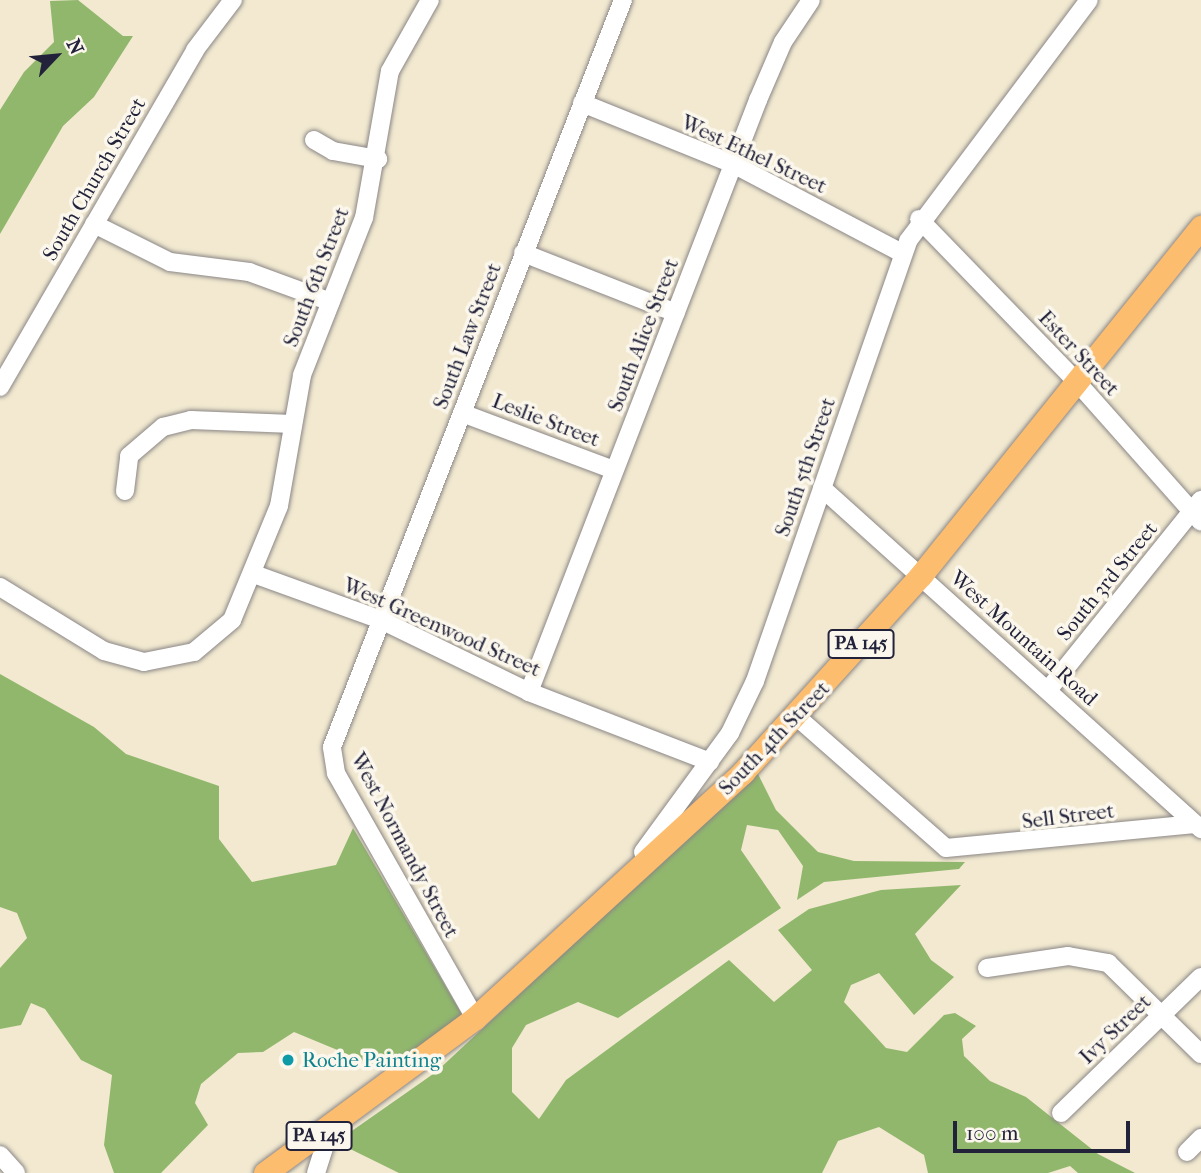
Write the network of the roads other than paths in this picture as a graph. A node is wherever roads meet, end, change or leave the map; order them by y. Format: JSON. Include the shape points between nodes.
{"nodes":[{"id":1,"x":233,"y":0,"type":"edge"},
{"id":2,"x":430,"y":0,"type":"edge"},
{"id":3,"x":623,"y":0,"type":"edge"},
{"id":4,"x":811,"y":0,"type":"edge"},
{"id":5,"x":1089,"y":0,"type":"edge"},
{"id":6,"x":582,"y":103,"type":"junction"},
{"id":7,"x":314,"y":140,"type":"dead end"},
{"id":8,"x":378,"y":159,"type":"junction"},
{"id":9,"x":733,"y":164,"type":"junction"},
{"id":10,"x":919,"y":219,"type":"junction"},
{"id":11,"x":94,"y":224,"type":"junction"},
{"id":12,"x":1201,"y":227,"type":"edge"},
{"id":13,"x":523,"y":253,"type":"junction"},
{"id":14,"x":902,"y":253,"type":"junction"},
{"id":15,"x":331,"y":302,"type":"junction"},
{"id":16,"x":676,"y":313,"type":"junction"},
{"id":17,"x":1076,"y":381,"type":"junction"},
{"id":18,"x":0,"y":385,"type":"edge"},
{"id":19,"x":462,"y":413,"type":"junction"},
{"id":20,"x":293,"y":424,"type":"junction"},
{"id":21,"x":614,"y":470,"type":"junction"},
{"id":22,"x":822,"y":488,"type":"junction"},
{"id":23,"x":125,"y":491,"type":"dead end"},
{"id":24,"x":1198,"y":511,"type":"edge"},
{"id":25,"x":254,"y":574,"type":"junction"},
{"id":26,"x":921,"y":575,"type":"junction"},
{"id":27,"x":0,"y":587,"type":"edge"},
{"id":28,"x":381,"y":620,"type":"junction"},
{"id":29,"x":354,"y":689,"type":"joint"},
{"id":30,"x":1048,"y":690,"type":"junction"},
{"id":31,"x":529,"y":692,"type":"junction"},
{"id":32,"x":797,"y":717,"type":"junction"},
{"id":33,"x":710,"y":762,"type":"junction"},
{"id":34,"x":1198,"y":826,"type":"edge"},
{"id":35,"x":560,"y":946,"type":"junction"},
{"id":36,"x":987,"y":968,"type":"dead end"},
{"id":37,"x":1201,"y":977,"type":"edge"},
{"id":38,"x":1163,"y":1014,"type":"junction"},
{"id":39,"x":475,"y":1018,"type":"junction"},
{"id":40,"x":1201,"y":1054,"type":"edge"},
{"id":41,"x":1061,"y":1113,"type":"dead end"},
{"id":42,"x":330,"y":1129,"type":"junction"},
{"id":43,"x":1201,"y":1138,"type":"edge"},
{"id":44,"x":1187,"y":1152,"type":"dead end"},
{"id":45,"x":0,"y":1155,"type":"edge"},
{"id":46,"x":16,"y":1173,"type":"edge"},
{"id":47,"x":265,"y":1173,"type":"edge"},
{"id":48,"x":316,"y":1173,"type":"edge"}],
"edges":[{"from":1,"to":11,"type":"street","name":"South Church Street","via":[[195,50]]},
{"from":2,"to":8,"type":"street","name":"South 6th Street","via":[[390,71]]},
{"from":3,"to":6,"type":"street","name":"South Law Street"},
{"from":4,"to":9,"type":"street","name":"South Alice Street","via":[[783,42]]},
{"from":5,"to":10,"type":"street","name":"South 5th Street"},
{"from":6,"to":9,"type":"street","name":"West Ethel Street"},
{"from":6,"to":13,"type":"street","name":"South Law Street"},
{"from":7,"to":8,"type":"street","via":[[333,151]]},
{"from":8,"to":15,"type":"street","name":"South 6th Street","via":[[364,218]]},
{"from":9,"to":14,"type":"street","name":"West Ethel Street"},
{"from":9,"to":16,"type":"street","name":"South Alice Street"},
{"from":10,"to":14,"type":"street","name":"South 5th Street"},
{"from":10,"to":17,"type":"street","name":"Ester Street"},
{"from":11,"to":15,"type":"street","via":[[170,262],[249,272]]},
{"from":11,"to":18,"type":"street","name":"South Church Street"},
{"from":12,"to":17,"type":"main road","name":"South 4th Street","number":"PA 145"},
{"from":13,"to":16,"type":"street"},
{"from":13,"to":19,"type":"street","name":"South Law Street"},
{"from":14,"to":22,"type":"street","name":"South 5th Street"},
{"from":15,"to":20,"type":"street","name":"South 6th Street","via":[[302,375]]},
{"from":16,"to":21,"type":"street","name":"South Alice Street"},
{"from":17,"to":24,"type":"street","name":"Ester Street"},
{"from":17,"to":26,"type":"main road","name":"South 4th Street","number":"PA 145"},
{"from":19,"to":21,"type":"street","name":"Leslie Street"},
{"from":19,"to":28,"type":"street","name":"South Law Street"},
{"from":20,"to":23,"type":"street","via":[[191,420],[163,427],[129,456]]},
{"from":20,"to":25,"type":"street","name":"South 6th Street","via":[[279,506]]},
{"from":21,"to":31,"type":"street","name":"South Alice Street"},
{"from":22,"to":26,"type":"street","name":"West Mountain Road"},
{"from":22,"to":33,"type":"street","name":"South 5th Street","via":[[755,681]]},
{"from":24,"to":30,"type":"street","name":"South 3rd Street"},
{"from":25,"to":27,"type":"street","via":[[238,612],[210,642],[177,658],[144,662],[104,651]]},
{"from":25,"to":28,"type":"street","name":"West Greenwood Street"},
{"from":26,"to":30,"type":"street","name":"West Mountain Road"},
{"from":26,"to":32,"type":"main road","name":"South 4th Street","number":"PA 145"},
{"from":28,"to":29,"type":"street","name":"South Law Street"},
{"from":28,"to":31,"type":"street","name":"West Greenwood Street"},
{"from":29,"to":39,"type":"street","name":"West Normandy Street","via":[[332,747],[336,774]]},
{"from":30,"to":34,"type":"street","name":"West Mountain Road"},
{"from":31,"to":33,"type":"street","name":"West Greenwood Street"},
{"from":32,"to":34,"type":"street","name":"Sell Street","via":[[946,848]]},
{"from":32,"to":35,"type":"main road","name":"South 4th Street","number":"PA 145"},
{"from":33,"to":35,"type":"street","name":"South 5th Street","via":[[645,850]]},
{"from":35,"to":39,"type":"main road","name":"South 4th Street","number":"PA 145"},
{"from":36,"to":38,"type":"street","via":[[1094,958],[1120,971]]},
{"from":37,"to":38,"type":"street","name":"Ivy Street"},
{"from":38,"to":40,"type":"street"},
{"from":38,"to":41,"type":"street","name":"Ivy Street"},
{"from":39,"to":42,"type":"main road","name":"South 4th Street","number":"PA 145"},
{"from":42,"to":47,"type":"main road","number":"PA 145"},
{"from":42,"to":48,"type":"street"},
{"from":43,"to":44,"type":"street"},
{"from":45,"to":46,"type":"street"}]}
